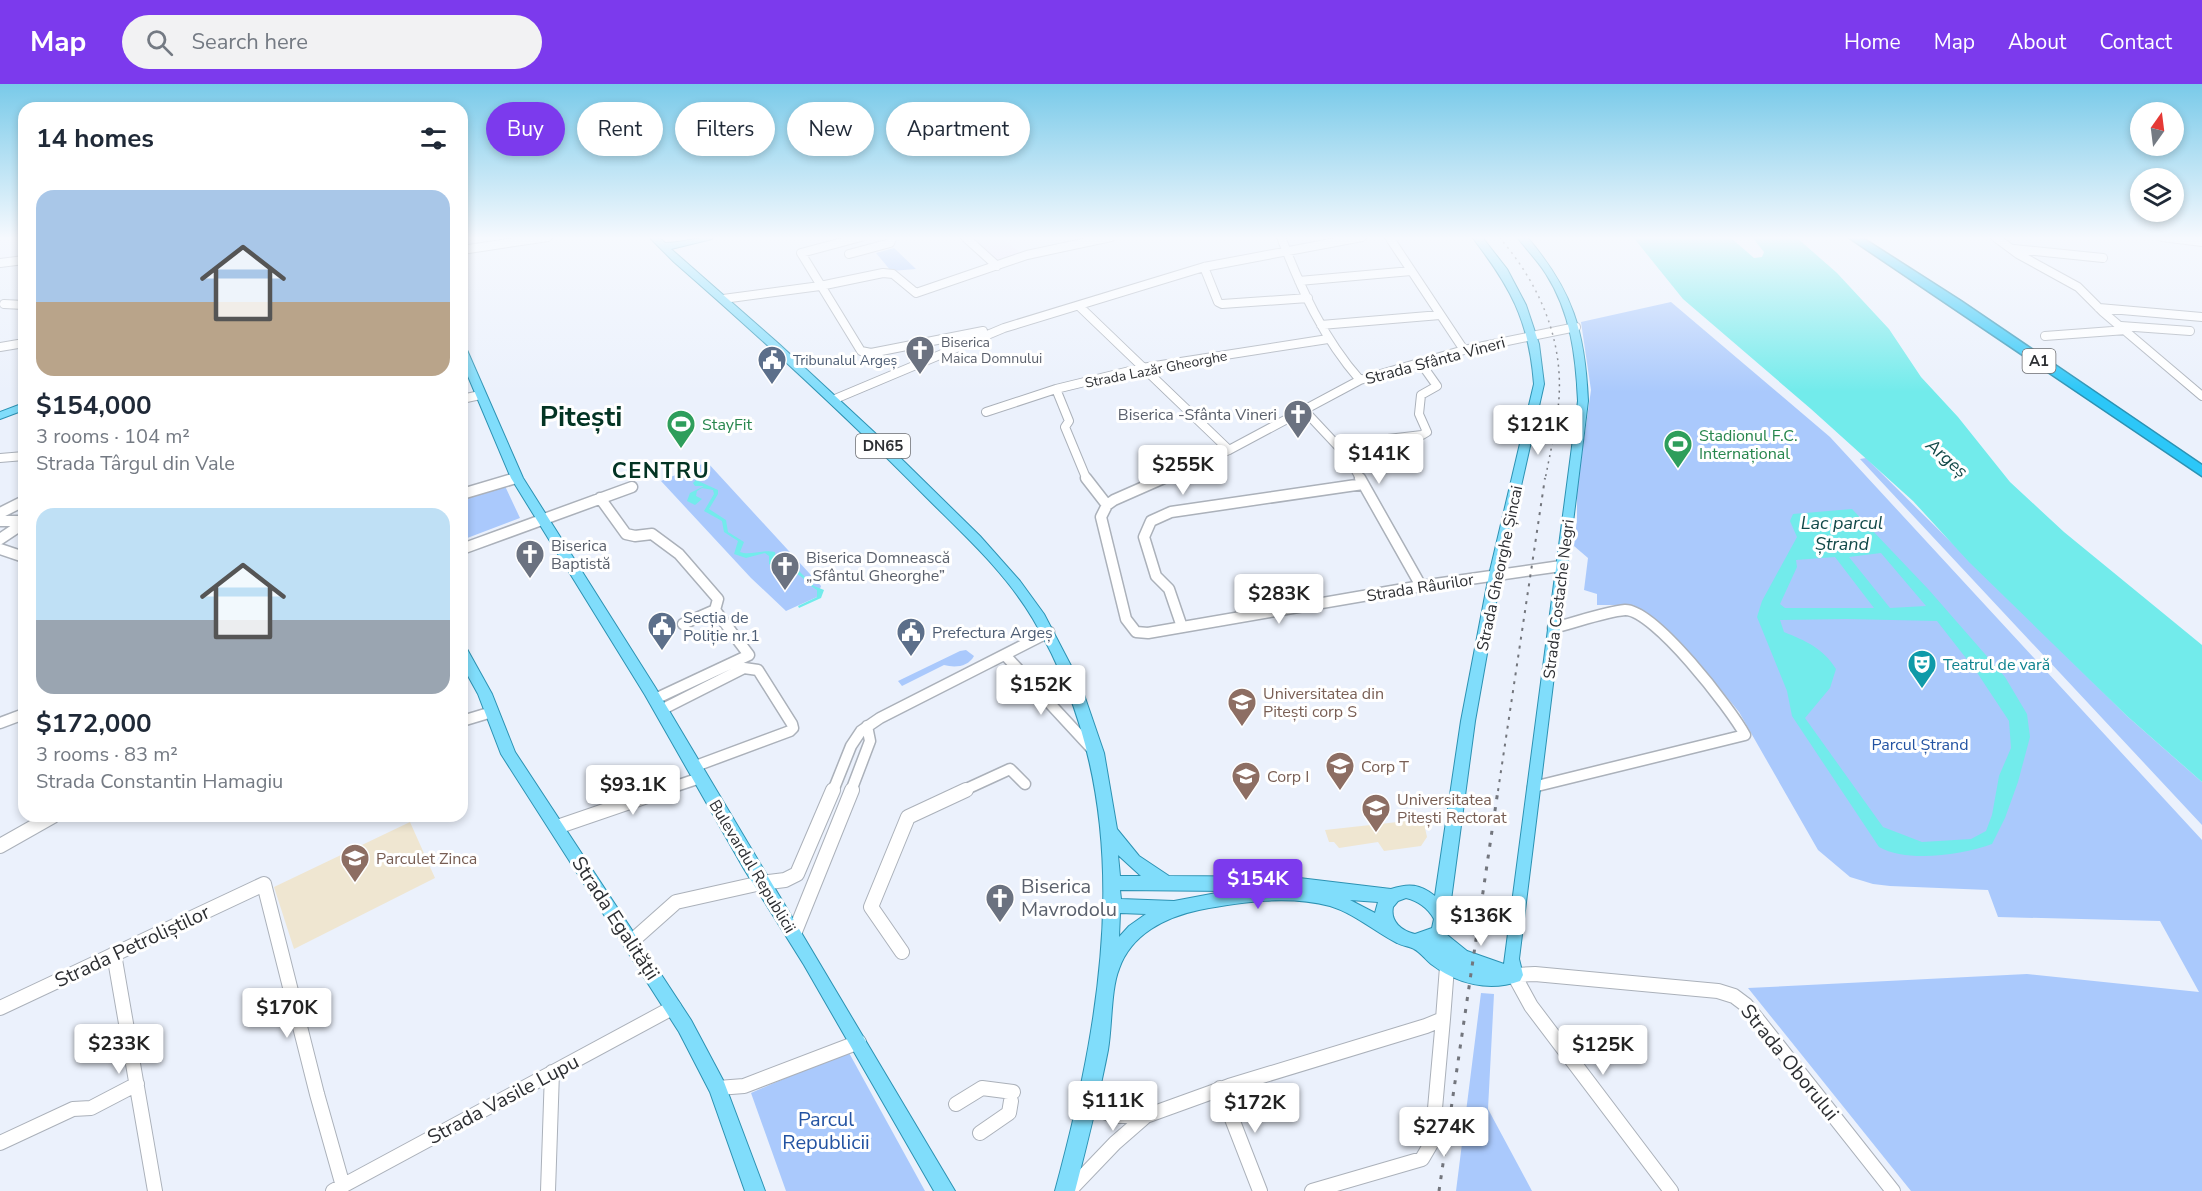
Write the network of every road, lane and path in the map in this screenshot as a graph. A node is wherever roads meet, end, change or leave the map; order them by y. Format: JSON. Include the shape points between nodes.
{"nodes":[{"id":1,"x":710,"y":289,"type":"edge"},
{"id":2,"x":802,"y":289,"type":"edge"},
{"id":3,"x":822,"y":289,"type":"edge"},
{"id":4,"x":910,"y":289,"type":"edge"},
{"id":5,"x":929,"y":289,"type":"edge"},
{"id":6,"x":1134,"y":289,"type":"edge"},
{"id":7,"x":1213,"y":289,"type":"edge"},
{"id":8,"x":1303,"y":289,"type":"edge"},
{"id":9,"x":1423,"y":289,"type":"edge"},
{"id":10,"x":1512,"y":289,"type":"edge"},
{"id":11,"x":1560,"y":289,"type":"edge"},
{"id":12,"x":1936,"y":289,"type":"edge"},
{"id":13,"x":1939,"y":289,"type":"edge"},
{"id":14,"x":2080,"y":289,"type":"edge"},
{"id":15,"x":1308,"y":298,"type":"junction"},
{"id":16,"x":723,"y":300,"type":"junction"},
{"id":17,"x":4,"y":304,"type":"dead end"},
{"id":18,"x":18,"y":305,"type":"edge"},
{"id":19,"x":1078,"y":306,"type":"junction"},
{"id":20,"x":2099,"y":308,"type":"junction"},
{"id":21,"x":1440,"y":315,"type":"junction"},
{"id":22,"x":2202,"y":317,"type":"edge"},
{"id":23,"x":1321,"y":325,"type":"junction"},
{"id":24,"x":1576,"y":327,"type":"junction"},
{"id":25,"x":1004,"y":328,"type":"junction"},
{"id":26,"x":2123,"y":328,"type":"junction"},
{"id":27,"x":2190,"y":331,"type":"dead end"},
{"id":28,"x":1532,"y":335,"type":"junction"},
{"id":29,"x":2045,"y":336,"type":"dead end"},
{"id":30,"x":1328,"y":339,"type":"junction"},
{"id":31,"x":18,"y":345,"type":"edge"},
{"id":32,"x":0,"y":347,"type":"edge"},
{"id":33,"x":1464,"y":351,"type":"junction"},
{"id":34,"x":1420,"y":362,"type":"junction"},
{"id":35,"x":468,"y":365,"type":"edge"},
{"id":36,"x":1142,"y":368,"type":"junction"},
{"id":37,"x":1360,"y":380,"type":"junction"},
{"id":38,"x":1056,"y":389,"type":"junction"},
{"id":39,"x":480,"y":395,"type":"junction"},
{"id":40,"x":2202,"y":396,"type":"edge"},
{"id":41,"x":468,"y":398,"type":"edge"},
{"id":42,"x":835,"y":399,"type":"junction"},
{"id":43,"x":18,"y":408,"type":"edge"},
{"id":44,"x":1304,"y":410,"type":"junction"},
{"id":45,"x":986,"y":412,"type":"dead end"},
{"id":46,"x":0,"y":416,"type":"edge"},
{"id":47,"x":1337,"y":444,"type":"junction"},
{"id":48,"x":1229,"y":450,"type":"junction"},
{"id":49,"x":18,"y":456,"type":"edge"},
{"id":50,"x":0,"y":458,"type":"edge"},
{"id":51,"x":2202,"y":463,"type":"edge"},
{"id":52,"x":2202,"y":472,"type":"edge"},
{"id":53,"x":517,"y":478,"type":"junction"},
{"id":54,"x":1363,"y":484,"type":"junction"},
{"id":55,"x":632,"y":487,"type":"dead end"},
{"id":56,"x":468,"y":492,"type":"edge"},
{"id":57,"x":600,"y":498,"type":"junction"},
{"id":58,"x":18,"y":502,"type":"edge"},
{"id":59,"x":1107,"y":505,"type":"junction"},
{"id":60,"x":0,"y":513,"type":"edge"},
{"id":61,"x":542,"y":519,"type":"junction"},
{"id":62,"x":0,"y":522,"type":"edge"},
{"id":63,"x":18,"y":522,"type":"edge"},
{"id":64,"x":18,"y":526,"type":"edge"},
{"id":65,"x":0,"y":539,"type":"edge"},
{"id":66,"x":468,"y":547,"type":"edge"},
{"id":67,"x":2,"y":551,"type":"edge"},
{"id":68,"x":18,"y":555,"type":"edge"},
{"id":69,"x":1561,"y":566,"type":"junction"},
{"id":70,"x":1495,"y":575,"type":"junction"},
{"id":71,"x":1421,"y":586,"type":"junction"},
{"id":72,"x":715,"y":610,"type":"junction"},
{"id":73,"x":683,"y":624,"type":"dead end"},
{"id":74,"x":1182,"y":627,"type":"junction"},
{"id":75,"x":1553,"y":628,"type":"junction"},
{"id":76,"x":1049,"y":632,"type":"junction"},
{"id":77,"x":1005,"y":655,"type":"junction"},
{"id":78,"x":468,"y":664,"type":"edge"},
{"id":79,"x":658,"y":705,"type":"junction"},
{"id":80,"x":492,"y":712,"type":"junction"},
{"id":81,"x":18,"y":716,"type":"edge"},
{"id":82,"x":468,"y":719,"type":"edge"},
{"id":83,"x":0,"y":723,"type":"edge"},
{"id":84,"x":867,"y":726,"type":"junction"},
{"id":85,"x":1098,"y":753,"type":"junction"},
{"id":86,"x":696,"y":772,"type":"junction"},
{"id":87,"x":1025,"y":784,"type":"dead end"},
{"id":88,"x":1533,"y":787,"type":"junction"},
{"id":89,"x":42,"y":822,"type":"edge"},
{"id":90,"x":557,"y":827,"type":"junction"},
{"id":91,"x":1110,"y":832,"type":"junction"},
{"id":92,"x":0,"y":846,"type":"edge"},
{"id":93,"x":1446,"y":879,"type":"junction"},
{"id":94,"x":1168,"y":882,"type":"junction"},
{"id":95,"x":761,"y":883,"type":"junction"},
{"id":96,"x":1113,"y":883,"type":"junction"},
{"id":97,"x":1423,"y":894,"type":"junction"},
{"id":98,"x":1391,"y":896,"type":"junction"},
{"id":99,"x":1112,"y":906,"type":"junction"},
{"id":100,"x":1174,"y":908,"type":"junction"},
{"id":101,"x":1441,"y":914,"type":"junction"},
{"id":102,"x":1390,"y":929,"type":"junction"},
{"id":103,"x":794,"y":934,"type":"junction"},
{"id":104,"x":1436,"y":934,"type":"junction"},
{"id":105,"x":1418,"y":941,"type":"junction"},
{"id":106,"x":631,"y":942,"type":"junction"},
{"id":107,"x":902,"y":952,"type":"dead end"},
{"id":108,"x":114,"y":954,"type":"junction"},
{"id":109,"x":1447,"y":967,"type":"junction"},
{"id":110,"x":1108,"y":971,"type":"junction"},
{"id":111,"x":1514,"y":975,"type":"junction"},
{"id":112,"x":674,"y":1007,"type":"junction"},
{"id":113,"x":0,"y":1008,"type":"edge"},
{"id":114,"x":1443,"y":1019,"type":"junction"},
{"id":115,"x":859,"y":1042,"type":"junction"},
{"id":116,"x":552,"y":1072,"type":"junction"},
{"id":117,"x":137,"y":1084,"type":"junction"},
{"id":118,"x":718,"y":1088,"type":"junction"},
{"id":119,"x":1220,"y":1089,"type":"junction"},
{"id":120,"x":957,"y":1104,"type":"dead end"},
{"id":121,"x":1088,"y":1106,"type":"junction"},
{"id":122,"x":1146,"y":1116,"type":"junction"},
{"id":123,"x":980,"y":1133,"type":"dead end"},
{"id":124,"x":0,"y":1143,"type":"edge"},
{"id":125,"x":338,"y":1188,"type":"edge"},
{"id":126,"x":155,"y":1191,"type":"edge"},
{"id":127,"x":548,"y":1191,"type":"edge"},
{"id":128,"x":754,"y":1191,"type":"edge"},
{"id":129,"x":945,"y":1191,"type":"edge"},
{"id":130,"x":1067,"y":1191,"type":"edge"},
{"id":131,"x":1260,"y":1191,"type":"edge"},
{"id":132,"x":1312,"y":1191,"type":"edge"},
{"id":133,"x":1671,"y":1191,"type":"edge"},
{"id":134,"x":1893,"y":1191,"type":"edge"}],
"edges":[{"from":1,"to":16,"type":"main road","number":"DN65"},
{"from":2,"to":16,"type":"street"},
{"from":3,"to":25,"type":"street","via":[[866,353]]},
{"from":4,"to":5,"type":"street","via":[[916,293]]},
{"from":6,"to":19,"type":"street"},
{"from":7,"to":15,"type":"street","via":[[1222,304]]},
{"from":8,"to":15,"type":"street"},
{"from":9,"to":21,"type":"street"},
{"from":10,"to":28,"type":"main road","name":"Strada Gheorghe Șincai"},
{"from":11,"to":24,"type":"main road","name":"Strada Costache Negri"},
{"from":12,"to":52,"type":"highway","number":"A1"},
{"from":13,"to":51,"type":"highway","number":"A1"},
{"from":14,"to":20,"type":"street"},
{"from":15,"to":23,"type":"street"},
{"from":16,"to":42,"type":"main road","number":"DN65"},
{"from":17,"to":18,"type":"street"},
{"from":19,"to":25,"type":"street"},
{"from":19,"to":36,"type":"street"},
{"from":20,"to":22,"type":"street"},
{"from":20,"to":26,"type":"street"},
{"from":21,"to":23,"type":"street"},
{"from":21,"to":33,"type":"street"},
{"from":23,"to":30,"type":"street"},
{"from":24,"to":28,"type":"street","name":"Strada Sfânta Vineri"},
{"from":24,"to":69,"type":"main road","name":"Strada Costache Negri","via":[[1583,407]]},
{"from":25,"to":42,"type":"street"},
{"from":26,"to":27,"type":"street"},
{"from":26,"to":29,"type":"street"},
{"from":26,"to":40,"type":"street"},
{"from":28,"to":33,"type":"street","name":"Strada Sfânta Vineri"},
{"from":28,"to":70,"type":"main road","name":"Strada Gheorghe Șincai","via":[[1537,393]]},
{"from":30,"to":36,"type":"street","name":"Strada Lazăr Gheorghe"},
{"from":30,"to":37,"type":"street"},
{"from":31,"to":32,"type":"street"},
{"from":33,"to":34,"type":"street","name":"Strada Sfânta Vineri"},
{"from":34,"to":37,"type":"street","name":"Strada Sfânta Vineri"},
{"from":34,"to":47,"type":"street","via":[[1437,386],[1421,395],[1419,414],[1427,432]]},
{"from":35,"to":39,"type":"main road","name":"Bulevardul Republicii"},
{"from":36,"to":38,"type":"street","name":"Strada Lazăr Gheorghe"},
{"from":36,"to":48,"type":"street"},
{"from":37,"to":44,"type":"street","name":"Strada Sfânta Vineri"},
{"from":38,"to":45,"type":"street","name":"Strada Lazăr Gheorghe"},
{"from":38,"to":59,"type":"street","via":[[1069,421],[1065,427],[1082,469]]},
{"from":39,"to":41,"type":"street"},
{"from":39,"to":53,"type":"main road","name":"Bulevardul Republicii"},
{"from":42,"to":76,"type":"main road","number":"DN65","via":[[996,562]]},
{"from":43,"to":46,"type":"main road"},
{"from":44,"to":47,"type":"street"},
{"from":44,"to":48,"type":"street","name":"Strada Sfânta Vineri"},
{"from":47,"to":54,"type":"street"},
{"from":48,"to":59,"type":"street","name":"Strada Sfânta Vineri"},
{"from":49,"to":50,"type":"street"},
{"from":53,"to":56,"type":"street"},
{"from":53,"to":61,"type":"main road","name":"Bulevardul Republicii"},
{"from":54,"to":71,"type":"street"},
{"from":54,"to":74,"type":"street","via":[[1171,512],[1151,521],[1145,530],[1147,547],[1156,576],[1169,589]]},
{"from":55,"to":57,"type":"street"},
{"from":57,"to":61,"type":"street"},
{"from":57,"to":72,"type":"street","via":[[626,534],[652,534],[679,554],[718,599]]},
{"from":58,"to":60,"type":"street"},
{"from":59,"to":74,"type":"street","name":"Strada Râurilor","via":[[1101,525],[1126,619],[1136,632]]},
{"from":61,"to":66,"type":"street"},
{"from":61,"to":79,"type":"main road","name":"Bulevardul Republicii"},
{"from":62,"to":63,"type":"street"},
{"from":64,"to":65,"type":"street"},
{"from":67,"to":68,"type":"street"},
{"from":69,"to":70,"type":"street","name":"Strada Râurilor"},
{"from":69,"to":75,"type":"main road","name":"Strada Costache Negri"},
{"from":70,"to":71,"type":"street","name":"Strada Râurilor"},
{"from":70,"to":93,"type":"main road","name":"Strada Gheorghe Șincai","via":[[1466,733]]},
{"from":71,"to":74,"type":"street","name":"Strada Râurilor"},
{"from":72,"to":73,"type":"street"},
{"from":72,"to":79,"type":"street","via":[[748,657]]},
{"from":75,"to":88,"type":"main road","name":"Strada Costache Negri"},
{"from":75,"to":88,"type":"street","via":[[1635,611],[1699,673],[1733,712],[1745,735]]},
{"from":76,"to":77,"type":"street"},
{"from":76,"to":85,"type":"main road","number":"DN65","via":[[1073,681]]},
{"from":77,"to":84,"type":"street"},
{"from":77,"to":85,"type":"street"},
{"from":78,"to":80,"type":"main road","name":"Strada Egalității"},
{"from":79,"to":86,"type":"main road","name":"Bulevardul Republicii"},
{"from":79,"to":86,"type":"street","via":[[751,667],[758,670],[792,724],[790,731]]},
{"from":80,"to":82,"type":"street"},
{"from":80,"to":90,"type":"main road","name":"Strada Egalității","via":[[503,745]]},
{"from":81,"to":83,"type":"street"},
{"from":84,"to":95,"type":"street","via":[[851,746],[802,867],[785,880]]},
{"from":84,"to":103,"type":"street","via":[[870,741],[858,776]]},
{"from":85,"to":91,"type":"main road","number":"DN65"},
{"from":86,"to":90,"type":"street"},
{"from":86,"to":95,"type":"main road","name":"Bulevardul Republicii"},
{"from":87,"to":107,"type":"street","via":[[1010,769],[908,817],[871,907]]},
{"from":88,"to":111,"type":"main road","name":"Strada Costache Negri","via":[[1511,960]]},
{"from":89,"to":92,"type":"street"},
{"from":90,"to":106,"type":"main road","name":"Strada Egalității"},
{"from":91,"to":94,"type":"main road","via":[[1134,864]]},
{"from":91,"to":96,"type":"main road"},
{"from":93,"to":97,"type":"main road"},
{"from":93,"to":101,"type":"main road","name":"Strada Gheorghe Șincai"},
{"from":94,"to":96,"type":"main road"},
{"from":94,"to":98,"type":"main road","via":[[1291,884]]},
{"from":95,"to":103,"type":"main road","name":"Bulevardul Republicii"},
{"from":95,"to":106,"type":"street","via":[[676,902]]},
{"from":96,"to":99,"type":"main road"},
{"from":97,"to":98,"type":"main road","via":[[1406,891]]},
{"from":97,"to":101,"type":"main road"},
{"from":98,"to":102,"type":"main road","via":[[1383,915]]},
{"from":99,"to":100,"type":"main road"},
{"from":99,"to":110,"type":"main road"},
{"from":100,"to":102,"type":"main road","via":[[1246,894],[1299,894],[1336,902]]},
{"from":100,"to":110,"type":"main road","via":[[1134,930]]},
{"from":101,"to":104,"type":"main road"},
{"from":102,"to":105,"type":"main road","via":[[1403,938]]},
{"from":103,"to":115,"type":"main road","name":"Bulevardul Republicii"},
{"from":104,"to":105,"type":"main road"},
{"from":104,"to":111,"type":"main road","via":[[1445,947],[1462,958]]},
{"from":105,"to":109,"type":"main road"},
{"from":106,"to":112,"type":"main road","name":"Strada Egalității"},
{"from":108,"to":113,"type":"street","name":"Strada Petroliștilor"},
{"from":108,"to":117,"type":"street"},
{"from":108,"to":125,"type":"street","name":"Strada Petroliștilor","via":[[264,884]]},
{"from":109,"to":111,"type":"main road","via":[[1482,979],[1500,980]]},
{"from":109,"to":114,"type":"street"},
{"from":110,"to":121,"type":"main road"},
{"from":111,"to":133,"type":"street","via":[[1531,1006]]},
{"from":111,"to":134,"type":"street","name":"Strada Oborului","via":[[1605,980],[1734,996],[1746,1005]]},
{"from":112,"to":116,"type":"street","name":"Strada Vasile Lupu"},
{"from":112,"to":118,"type":"main road","name":"Strada Egalității"},
{"from":114,"to":119,"type":"street"},
{"from":114,"to":132,"type":"street","via":[[1428,1152],[1422,1159]]},
{"from":115,"to":118,"type":"street","via":[[744,1086]]},
{"from":115,"to":129,"type":"main road","name":"Bulevardul Republicii"},
{"from":116,"to":125,"type":"street","name":"Strada Vasile Lupu"},
{"from":116,"to":127,"type":"street"},
{"from":117,"to":124,"type":"street","via":[[91,1108],[73,1108]]},
{"from":117,"to":126,"type":"street"},
{"from":118,"to":128,"type":"main road","name":"Strada Egalității"},
{"from":119,"to":122,"type":"street"},
{"from":119,"to":131,"type":"street"},
{"from":120,"to":123,"type":"street","via":[[982,1088],[1012,1096],[1009,1113]]},
{"from":121,"to":122,"type":"street","via":[[1115,1116]]},
{"from":121,"to":130,"type":"main road"},
{"from":122,"to":130,"type":"street"}]}
